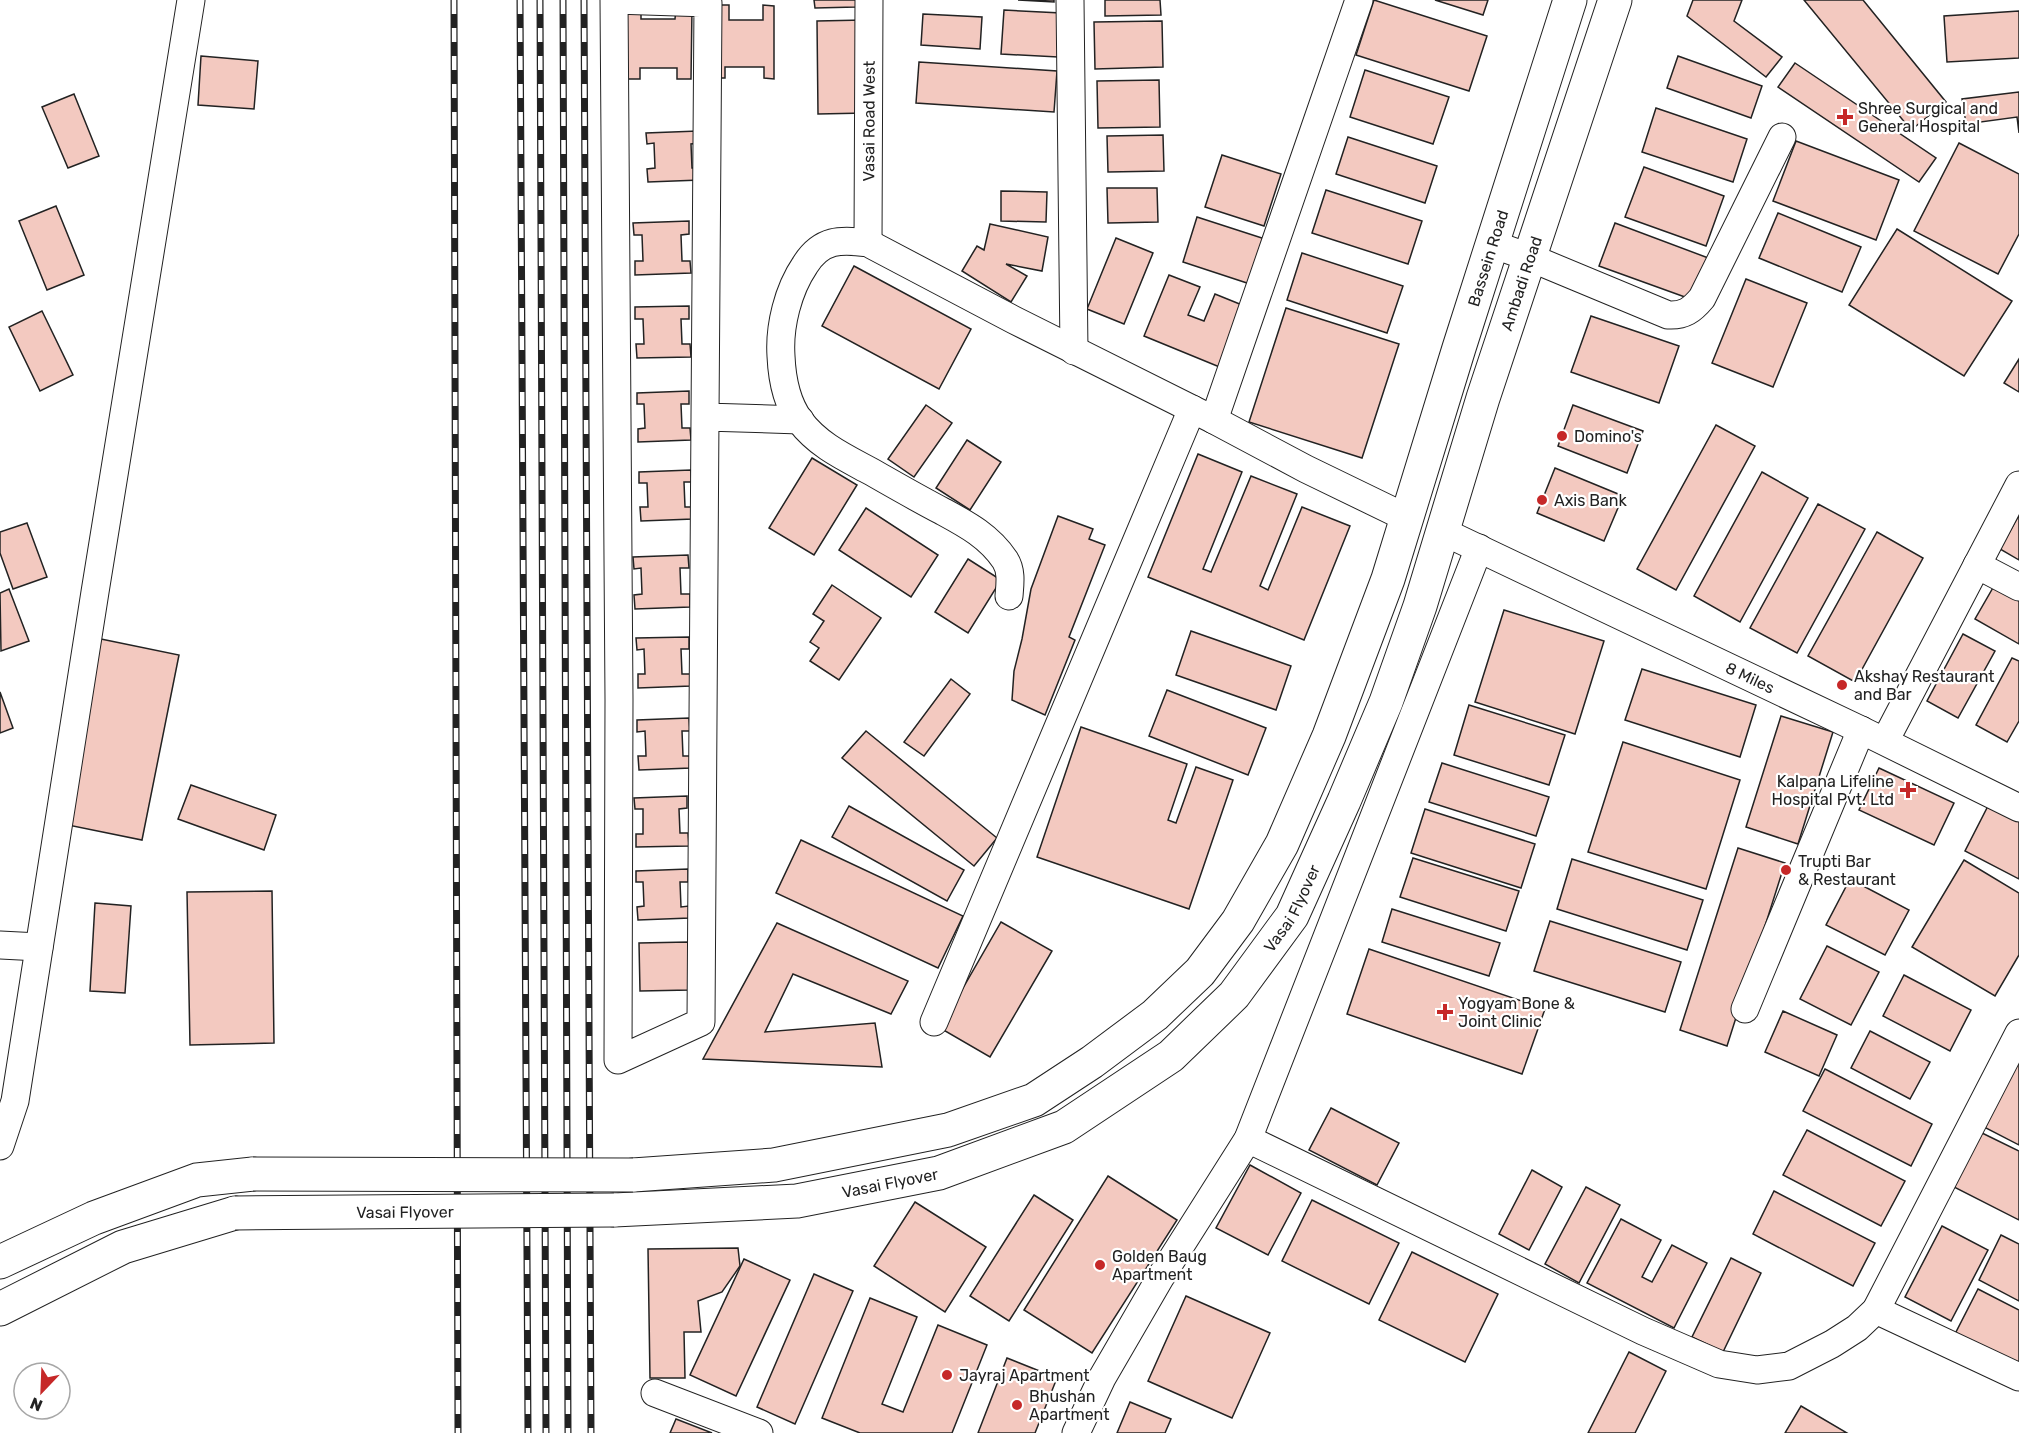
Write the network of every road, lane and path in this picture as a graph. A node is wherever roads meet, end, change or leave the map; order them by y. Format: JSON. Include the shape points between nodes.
{"nodes":[{"id":1,"x":191,"y":0,"type":"edge"},
{"id":2,"x":614,"y":0,"type":"edge"},
{"id":3,"x":869,"y":0,"type":"edge"},
{"id":4,"x":1070,"y":0,"type":"edge"},
{"id":5,"x":1359,"y":0,"type":"edge"},
{"id":6,"x":1570,"y":0,"type":"edge"},
{"id":7,"x":1615,"y":0,"type":"edge"},
{"id":8,"x":1782,"y":137,"type":"dead end"},
{"id":9,"x":868,"y":243,"type":"junction"},
{"id":10,"x":1492,"y":244,"type":"junction"},
{"id":11,"x":1531,"y":258,"type":"junction"},
{"id":12,"x":1074,"y":351,"type":"junction"},
{"id":13,"x":1203,"y":414,"type":"junction"},
{"id":14,"x":705,"y":417,"type":"junction"},
{"id":15,"x":800,"y":420,"type":"junction"},
{"id":16,"x":2019,"y":485,"type":"edge"},
{"id":17,"x":1407,"y":518,"type":"junction"},
{"id":18,"x":1444,"y":532,"type":"junction"},
{"id":19,"x":1479,"y":548,"type":"junction"},
{"id":20,"x":1977,"y":565,"type":"junction"},
{"id":21,"x":2019,"y":587,"type":"edge"},
{"id":22,"x":1009,"y":596,"type":"dead end"},
{"id":23,"x":1873,"y":736,"type":"junction"},
{"id":24,"x":2019,"y":808,"type":"edge"},
{"id":25,"x":0,"y":945,"type":"edge"},
{"id":26,"x":39,"y":947,"type":"junction"},
{"id":27,"x":1745,"y":1009,"type":"dead end"},
{"id":28,"x":934,"y":1022,"type":"dead end"},
{"id":29,"x":2019,"y":1033,"type":"edge"},
{"id":30,"x":1248,"y":1139,"type":"junction"},
{"id":31,"x":0,"y":1146,"type":"edge"},
{"id":32,"x":0,"y":1262,"type":"edge"},
{"id":33,"x":0,"y":1309,"type":"edge"},
{"id":34,"x":1876,"y":1310,"type":"junction"},
{"id":35,"x":2019,"y":1377,"type":"edge"},
{"id":36,"x":655,"y":1393,"type":"dead end"},
{"id":37,"x":759,"y":1433,"type":"edge"},
{"id":38,"x":1076,"y":1433,"type":"edge"}],
"edges":[{"from":1,"to":26,"type":"street"},
{"from":2,"to":14,"type":"street","via":[[708,3]]},
{"from":2,"to":14,"type":"street","via":[[618,1060],[700,1022]]},
{"from":3,"to":9,"type":"street","name":"Vasai Road West"},
{"from":4,"to":12,"type":"street"},
{"from":5,"to":13,"type":"street"},
{"from":6,"to":10,"type":"main road","name":"Bassein Road"},
{"from":7,"to":11,"type":"main road","name":"Ambadi Road"},
{"from":8,"to":11,"type":"street","via":[[1702,298],[1694,308],[1680,315],[1668,315]]},
{"from":9,"to":12,"type":"street"},
{"from":9,"to":15,"type":"street","via":[[843,239],[823,246],[805,264],[794,288],[783,321],[780,347],[786,395]]},
{"from":10,"to":11,"type":"street"},
{"from":10,"to":17,"type":"main road","name":"Bassein Road"},
{"from":11,"to":18,"type":"main road","name":"Ambadi Road"},
{"from":12,"to":13,"type":"street"},
{"from":13,"to":17,"type":"street"},
{"from":13,"to":28,"type":"street"},
{"from":14,"to":15,"type":"street"},
{"from":15,"to":22,"type":"street","via":[[825,446],[979,531],[1006,561]]},
{"from":16,"to":20,"type":"street"},
{"from":17,"to":18,"type":"main road"},
{"from":17,"to":32,"type":"main road","bridge":true,"via":[[1329,736],[1282,844],[1238,921],[1200,972],[1155,1015],[1034,1100],[948,1130],[774,1166],[633,1175],[252,1174],[197,1179],[94,1218]]},
{"from":18,"to":19,"type":"street"},
{"from":18,"to":33,"type":"main road","name":"Vasai Flyover","bridge":true,"via":[[1386,702],[1292,916],[1234,994],[1171,1056],[1064,1128],[939,1173],[797,1201],[614,1210],[236,1213],[123,1247]]},
{"from":19,"to":23,"type":"street","name":"8 Miles"},
{"from":19,"to":30,"type":"street"},
{"from":20,"to":21,"type":"street"},
{"from":20,"to":23,"type":"street"},
{"from":23,"to":24,"type":"street","name":"8 Miles"},
{"from":23,"to":27,"type":"street"},
{"from":25,"to":26,"type":"street"},
{"from":26,"to":31,"type":"street","via":[[15,1101]]},
{"from":29,"to":34,"type":"street"},
{"from":30,"to":34,"type":"street","via":[[1719,1364],[1757,1370],[1789,1366],[1857,1328]]},
{"from":30,"to":38,"type":"street","via":[[1160,1278],[1102,1378]]},
{"from":34,"to":35,"type":"street"},
{"from":36,"to":37,"type":"street"}]}
